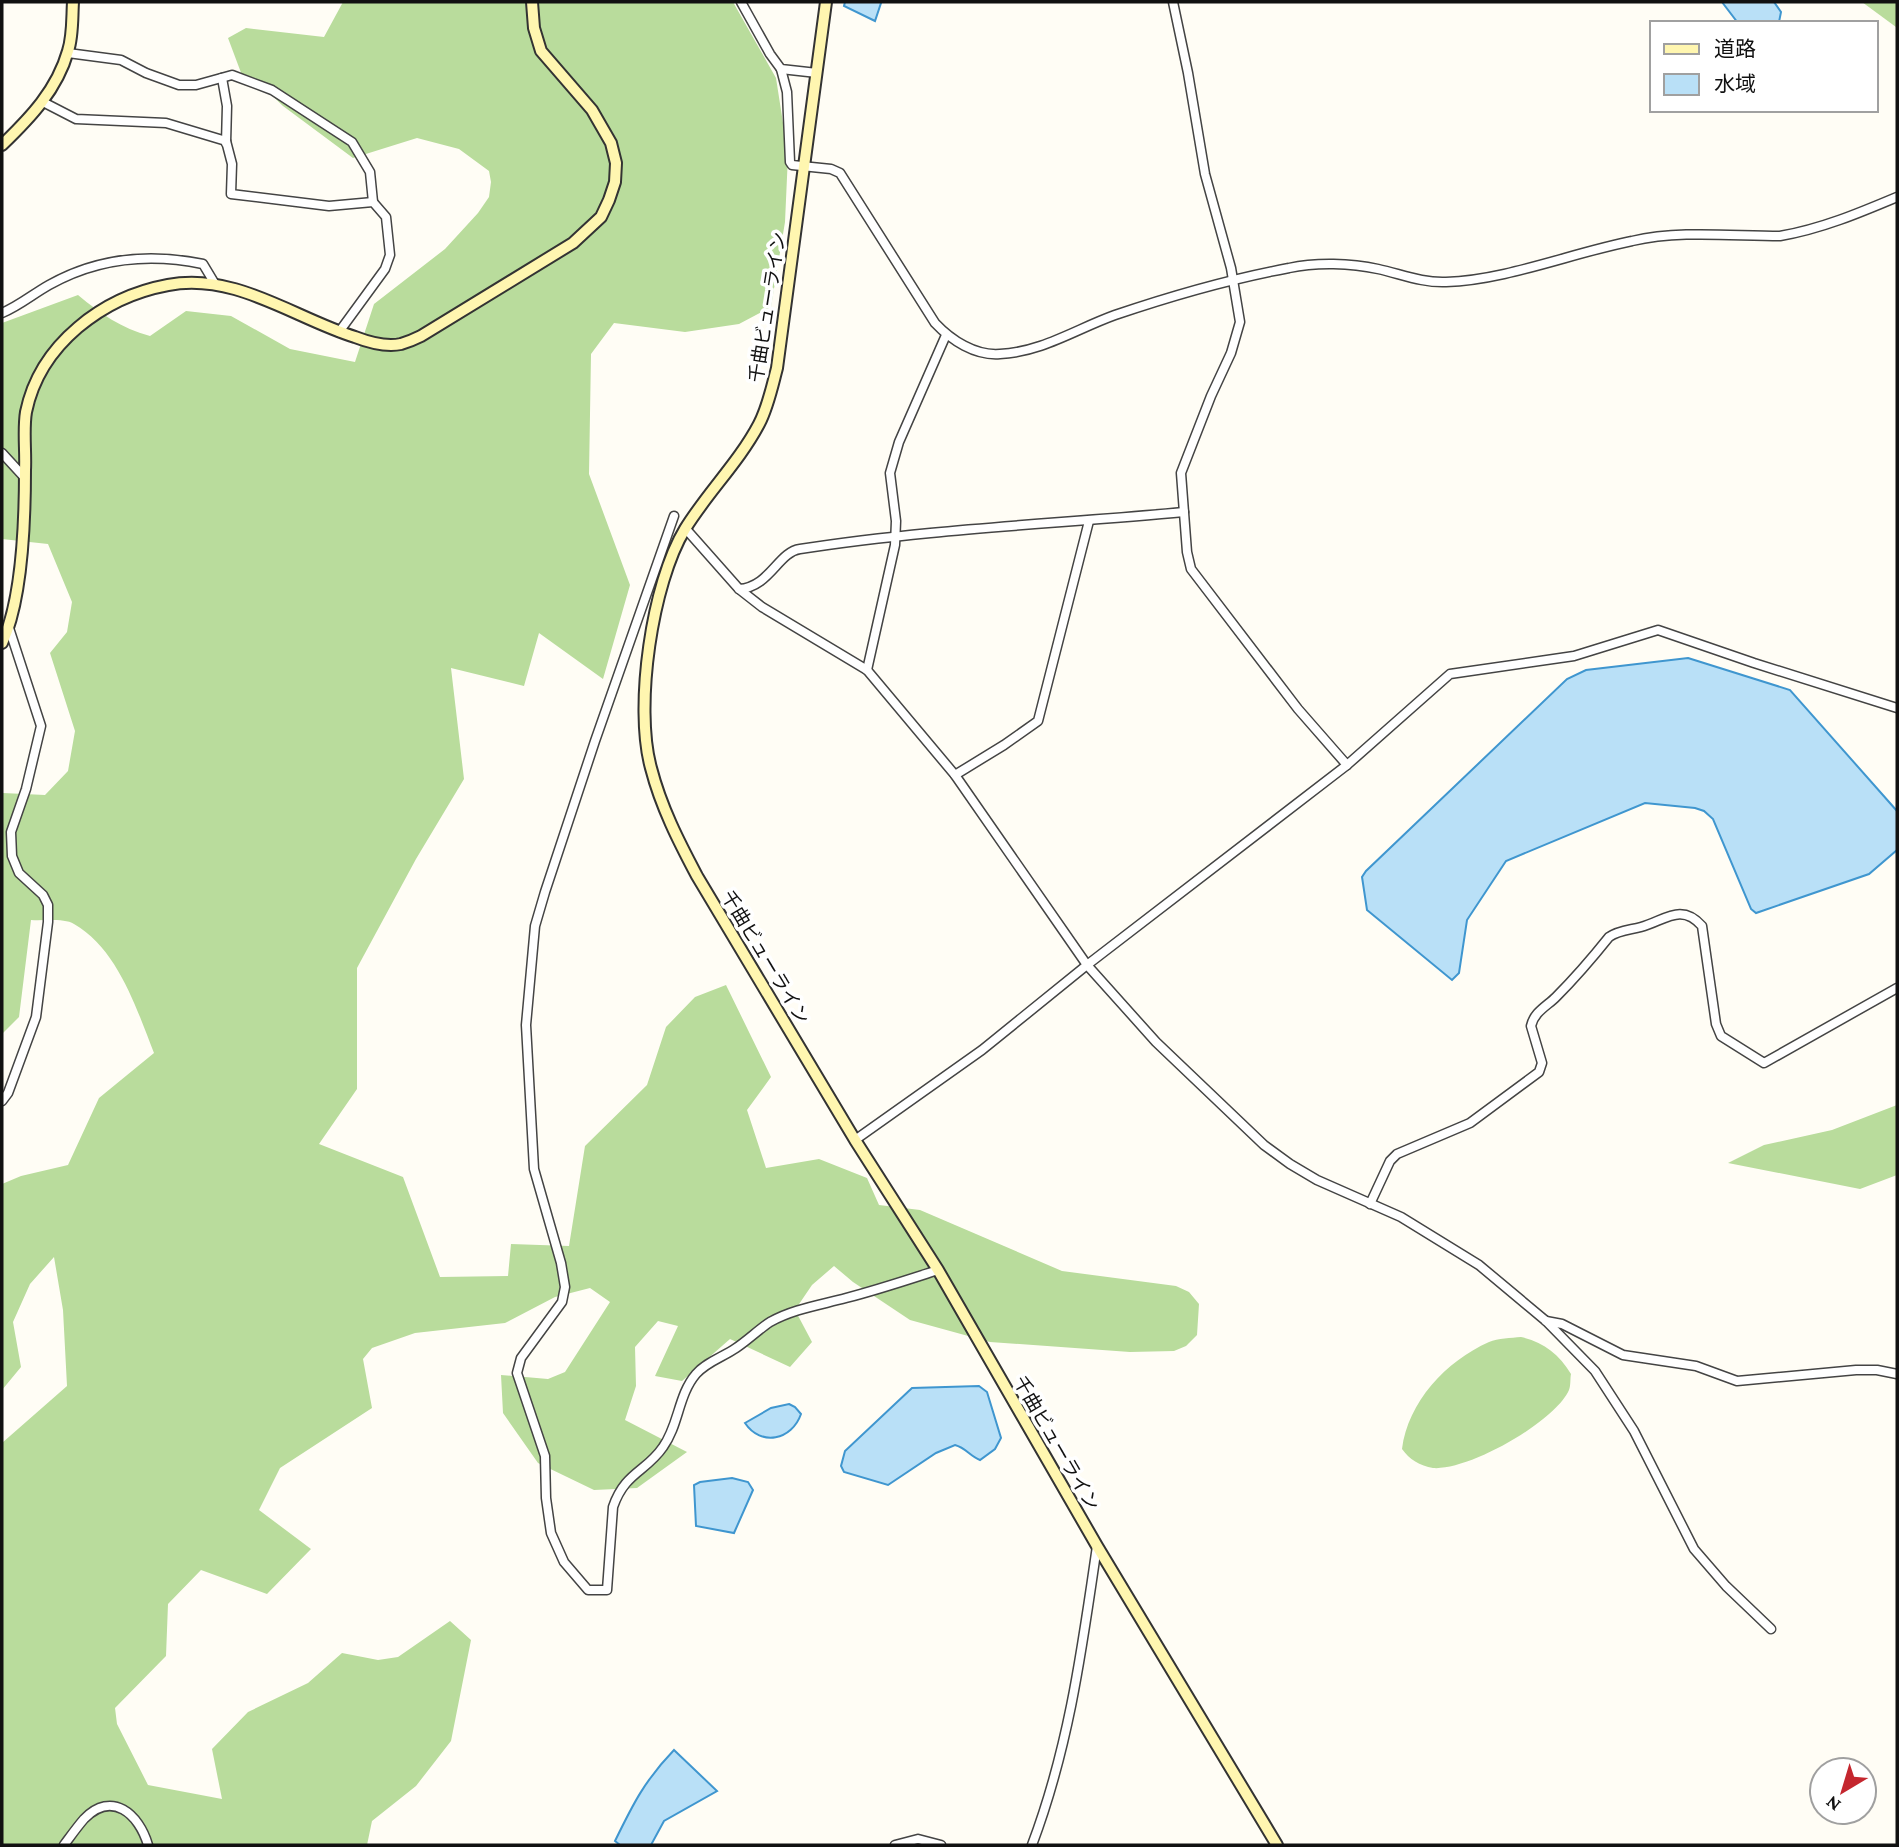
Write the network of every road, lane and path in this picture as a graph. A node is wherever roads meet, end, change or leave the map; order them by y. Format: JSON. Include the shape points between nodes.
{"nodes":[{"id":1,"x":73,"y":2,"type":"edge"},
{"id":2,"x":532,"y":2,"type":"edge"},
{"id":3,"x":741,"y":2,"type":"edge"},
{"id":4,"x":826,"y":2,"type":"edge"},
{"id":5,"x":1173,"y":2,"type":"edge"},
{"id":6,"x":68,"y":53,"type":"junction"},
{"id":7,"x":781,"y":69,"type":"junction"},
{"id":8,"x":817,"y":73,"type":"junction"},
{"id":9,"x":222,"y":78,"type":"junction"},
{"id":10,"x":43,"y":102,"type":"junction"},
{"id":11,"x":226,"y":143,"type":"junction"},
{"id":12,"x":2,"y":145,"type":"edge"},
{"id":13,"x":806,"y":166,"type":"junction"},
{"id":14,"x":1897,"y":197,"type":"edge"},
{"id":15,"x":373,"y":202,"type":"junction"},
{"id":16,"x":1232,"y":281,"type":"junction"},
{"id":17,"x":215,"y":284,"type":"junction"},
{"id":18,"x":2,"y":313,"type":"edge"},
{"id":19,"x":339,"y":332,"type":"junction"},
{"id":20,"x":946,"y":335,"type":"junction"},
{"id":21,"x":2,"y":453,"type":"edge"},
{"id":22,"x":25,"y":478,"type":"junction"},
{"id":23,"x":1184,"y":512,"type":"junction"},
{"id":24,"x":674,"y":516,"type":"dead end"},
{"id":25,"x":1089,"y":521,"type":"junction"},
{"id":26,"x":685,"y":528,"type":"junction"},
{"id":27,"x":896,"y":537,"type":"junction"},
{"id":28,"x":739,"y":589,"type":"junction"},
{"id":29,"x":9,"y":628,"type":"junction"},
{"id":30,"x":2,"y":643,"type":"edge"},
{"id":31,"x":867,"y":670,"type":"junction"},
{"id":32,"x":1897,"y":708,"type":"edge"},
{"id":33,"x":1347,"y":765,"type":"junction"},
{"id":34,"x":955,"y":775,"type":"junction"},
{"id":35,"x":1087,"y":965,"type":"junction"},
{"id":36,"x":1897,"y":988,"type":"edge"},
{"id":37,"x":2,"y":1101,"type":"edge"},
{"id":38,"x":855,"y":1140,"type":"junction"},
{"id":39,"x":1370,"y":1204,"type":"junction"},
{"id":40,"x":937,"y":1270,"type":"junction"},
{"id":41,"x":1546,"y":1321,"type":"junction"},
{"id":42,"x":1897,"y":1374,"type":"edge"},
{"id":43,"x":1097,"y":1546,"type":"junction"},
{"id":44,"x":1772,"y":1629,"type":"dead end"},
{"id":45,"x":64,"y":1845,"type":"edge"},
{"id":46,"x":148,"y":1845,"type":"edge"},
{"id":47,"x":894,"y":1845,"type":"edge"},
{"id":48,"x":942,"y":1845,"type":"edge"},
{"id":49,"x":1032,"y":1845,"type":"edge"},
{"id":50,"x":1277,"y":1845,"type":"edge"}],
"edges":[{"from":1,"to":6,"type":"street"},
{"from":2,"to":19,"type":"street","via":[[541,51],[592,110],[611,143],[615,181],[601,217],[573,243],[421,336],[384,344]]},
{"from":3,"to":7,"type":"street"},
{"from":4,"to":8,"type":"street","name":"千曲ビューライン"},
{"from":5,"to":16,"type":"street","via":[[1205,174]]},
{"from":6,"to":9,"type":"street","via":[[121,60],[179,85]]},
{"from":6,"to":10,"type":"street"},
{"from":7,"to":8,"type":"street"},
{"from":7,"to":13,"type":"street","via":[[787,92],[790,162]]},
{"from":8,"to":13,"type":"street","name":"千曲ビューライン"},
{"from":9,"to":11,"type":"street","via":[[228,106]]},
{"from":9,"to":15,"type":"street","via":[[232,75],[272,90],[352,142],[370,172]]},
{"from":10,"to":11,"type":"street","via":[[76,119],[166,123]]},
{"from":10,"to":12,"type":"street"},
{"from":11,"to":15,"type":"street","via":[[232,164],[231,194],[329,206]]},
{"from":13,"to":20,"type":"street","via":[[840,173]]},
{"from":13,"to":26,"type":"street","name":"千曲ビューライン","via":[[770,397],[759,424]]},
{"from":14,"to":16,"type":"street","via":[[1800,233],[1655,236],[1462,281],[1427,282],[1376,268],[1334,265],[1292,267]]},
{"from":15,"to":19,"type":"street","via":[[386,217],[390,255]]},
{"from":16,"to":20,"type":"street","via":[[1112,316],[1070,336],[1011,353],[996,355],[974,349]]},
{"from":16,"to":23,"type":"street","via":[[1240,322],[1181,473]]},
{"from":17,"to":18,"type":"street","via":[[203,264],[178,258],[128,258],[74,273]]},
{"from":17,"to":19,"type":"street","via":[[242,290]]},
{"from":17,"to":22,"type":"street","via":[[169,285],[116,300],[71,333],[45,365],[26,413]]},
{"from":20,"to":27,"type":"street","via":[[890,473]]},
{"from":21,"to":22,"type":"street"},
{"from":22,"to":29,"type":"street","via":[[19,570]]},
{"from":23,"to":25,"type":"street"},
{"from":23,"to":33,"type":"street","via":[[1191,569]]},
{"from":24,"to":40,"type":"street","via":[[536,926],[526,1025],[534,1169],[565,1287],[562,1302],[521,1358],[517,1373],[545,1456],[551,1533],[564,1562],[588,1590],[607,1590],[617,1494],[664,1446],[696,1374],[769,1323],[795,1311]]},
{"from":25,"to":27,"type":"street"},
{"from":25,"to":34,"type":"street","via":[[1038,721]]},
{"from":26,"to":28,"type":"street"},
{"from":26,"to":38,"type":"street","name":"千曲ビューライン","via":[[654,616],[645,680],[650,767],[697,876]]},
{"from":27,"to":28,"type":"street","via":[[795,550],[769,575]]},
{"from":27,"to":31,"type":"street"},
{"from":28,"to":31,"type":"street"},
{"from":29,"to":30,"type":"street"},
{"from":29,"to":37,"type":"street","via":[[41,726],[11,832],[12,856],[19,873],[43,895],[48,922],[36,1017]]},
{"from":31,"to":34,"type":"street"},
{"from":32,"to":33,"type":"street","via":[[1658,630],[1574,656],[1450,674]]},
{"from":33,"to":35,"type":"street"},
{"from":34,"to":35,"type":"street"},
{"from":35,"to":38,"type":"street","via":[[982,1050]]},
{"from":35,"to":39,"type":"street","via":[[1156,1042],[1264,1145],[1308,1174]]},
{"from":36,"to":39,"type":"street","via":[[1764,1063],[1719,1032],[1702,926],[1697,921],[1676,914],[1616,932],[1532,1021],[1542,1063],[1539,1072],[1470,1123],[1397,1154]]},
{"from":38,"to":40,"type":"street","name":"千曲ビューライン"},
{"from":39,"to":41,"type":"street","via":[[1401,1217],[1479,1265]]},
{"from":40,"to":43,"type":"street","name":"千曲ビューライン"},
{"from":41,"to":42,"type":"street","via":[[1562,1324],[1623,1355],[1696,1366],[1737,1381],[1856,1370]]},
{"from":41,"to":44,"type":"street","via":[[1595,1371],[1633,1431],[1694,1549]]},
{"from":43,"to":49,"type":"street","via":[[1066,1737]]},
{"from":43,"to":50,"type":"street","name":"千曲ビューライン"},
{"from":45,"to":46,"type":"street","via":[[85,1818],[112,1806],[127,1810]]},
{"from":47,"to":48,"type":"street","via":[[918,1839]]}]}
